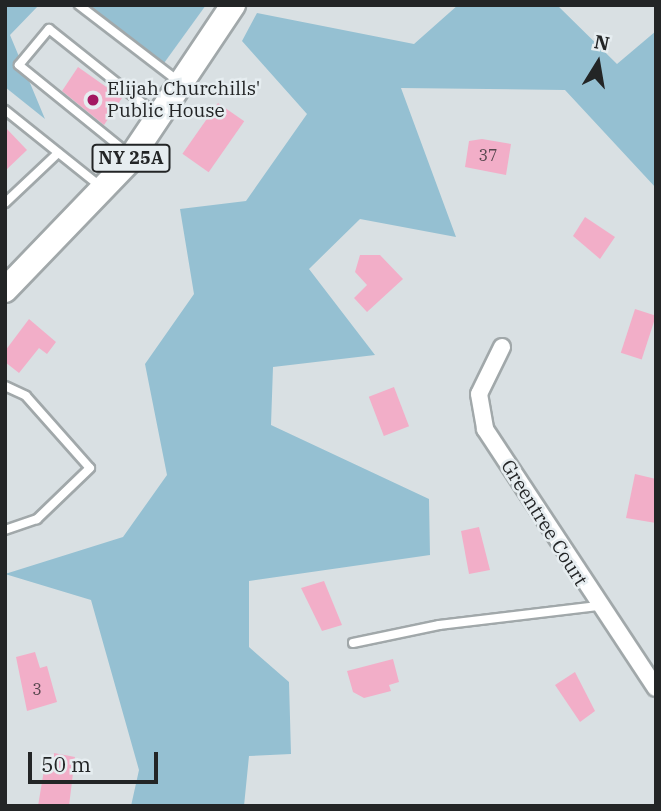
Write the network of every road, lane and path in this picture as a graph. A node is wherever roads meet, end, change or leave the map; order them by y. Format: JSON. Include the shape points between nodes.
{"nodes":[{"id":1,"x":79,"y":5,"type":"edge"},
{"id":2,"x":233,"y":5,"type":"edge"},
{"id":3,"x":180,"y":83,"type":"junction"},
{"id":4,"x":5,"y":110,"type":"edge"},
{"id":5,"x":158,"y":116,"type":"junction"},
{"id":6,"x":58,"y":153,"type":"junction"},
{"id":7,"x":132,"y":156,"type":"junction"},
{"id":8,"x":103,"y":189,"type":"junction"},
{"id":9,"x":5,"y":203,"type":"edge"},
{"id":10,"x":5,"y":290,"type":"edge"},
{"id":11,"x":502,"y":347,"type":"dead end"},
{"id":12,"x":5,"y":386,"type":"edge"},
{"id":13,"x":5,"y":530,"type":"edge"},
{"id":14,"x":597,"y":606,"type":"junction"},
{"id":15,"x":353,"y":643,"type":"dead end"},
{"id":16,"x":656,"y":688,"type":"edge"}],
"edges":[{"from":1,"to":3,"type":"lane"},
{"from":2,"to":3,"type":"main road","number":"NY 25A"},
{"from":3,"to":5,"type":"main road","number":"NY 25A"},
{"from":4,"to":6,"type":"lane"},
{"from":5,"to":7,"type":"main road","number":"NY 25A"},
{"from":5,"to":7,"type":"lane","via":[[49,29],[19,65]]},
{"from":6,"to":8,"type":"lane"},
{"from":6,"to":9,"type":"lane"},
{"from":7,"to":8,"type":"main road","number":"NY 25A"},
{"from":8,"to":10,"type":"main road","number":"NY 25A"},
{"from":11,"to":14,"type":"street","name":"Greentree Court","via":[[479,394],[485,429]]},
{"from":12,"to":13,"type":"lane","via":[[26,396],[90,468],[37,519]]},
{"from":14,"to":15,"type":"lane","via":[[439,625]]},
{"from":14,"to":16,"type":"street","name":"Greentree Court"}]}
